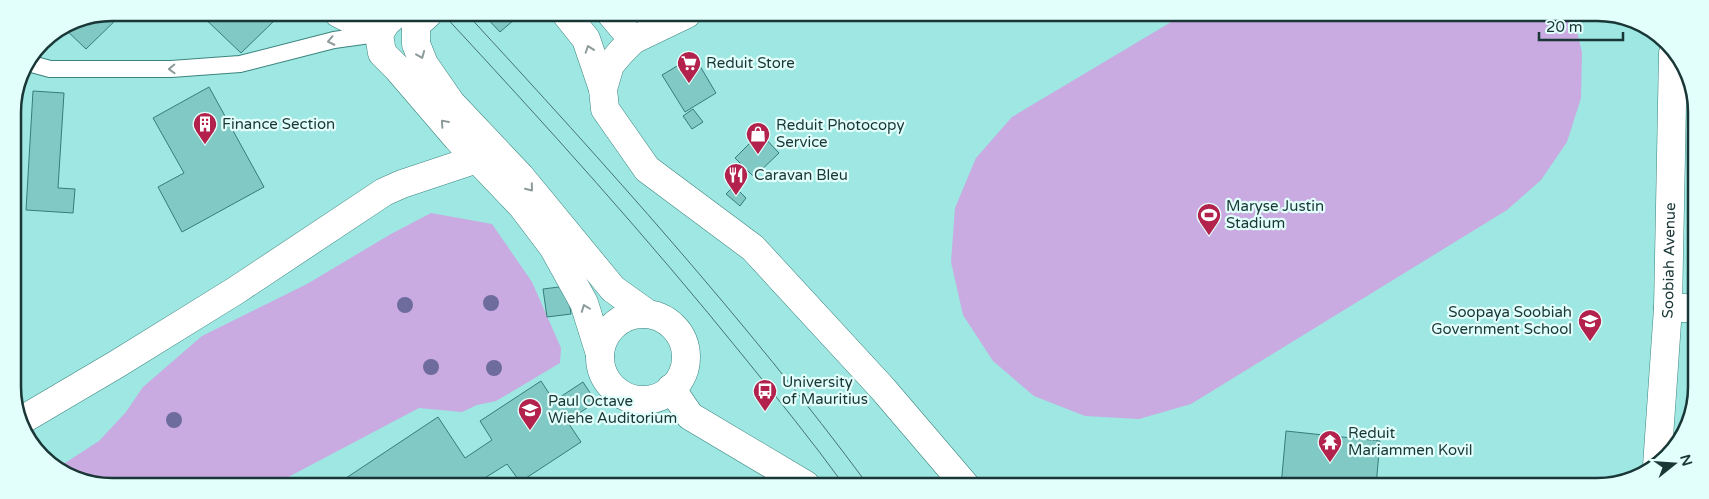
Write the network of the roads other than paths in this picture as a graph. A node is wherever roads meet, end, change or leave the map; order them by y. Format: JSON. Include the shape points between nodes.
{"nodes":[{"id":1,"x":354,"y":21,"type":"edge"},
{"id":2,"x":388,"y":21,"type":"edge"},
{"id":3,"x":421,"y":21,"type":"edge"},
{"id":4,"x":572,"y":21,"type":"edge"},
{"id":5,"x":617,"y":21,"type":"edge"},
{"id":6,"x":673,"y":21,"type":"edge"},
{"id":7,"x":379,"y":34,"type":"junction"},
{"id":8,"x":634,"y":40,"type":"junction"},
{"id":9,"x":1673,"y":64,"type":"edge"},
{"id":10,"x":34,"y":65,"type":"edge"},
{"id":11,"x":603,"y":89,"type":"junction"},
{"id":12,"x":477,"y":159,"type":"junction"},
{"id":13,"x":418,"y":179,"type":"junction"},
{"id":14,"x":522,"y":206,"type":"junction"},
{"id":15,"x":1681,"y":308,"type":"edge"},
{"id":16,"x":648,"y":314,"type":"junction"},
{"id":17,"x":600,"y":354,"type":"junction"},
{"id":18,"x":671,"y":388,"type":"junction"},
{"id":19,"x":27,"y":417,"type":"edge"},
{"id":20,"x":1661,"y":439,"type":"edge"},
{"id":21,"x":794,"y":478,"type":"edge"},
{"id":22,"x":958,"y":478,"type":"edge"}],
"edges":[{"from":1,"to":7,"type":"street"},
{"from":2,"to":7,"type":"street"},
{"from":3,"to":16,"type":"street","one_way":true,"via":[[416,26],[416,44],[424,64],[451,103],[520,176],[613,289]]},
{"from":11,"to":4,"type":"street","one_way":true,"via":[[586,39]]},
{"from":5,"to":8,"type":"street"},
{"from":6,"to":8,"type":"street"},
{"from":7,"to":10,"type":"lane","one_way":true,"via":[[334,40],[240,64],[171,69],[50,70]]},
{"from":12,"to":7,"type":"street","one_way":true,"via":[[382,53]]},
{"from":8,"to":11,"type":"street","via":[[610,65]]},
{"from":9,"to":15,"type":"street","name":"Soobiah Avenue"},
{"from":11,"to":22,"type":"street","via":[[605,109],[646,169],[752,248],[883,389]]},
{"from":12,"to":13,"type":"street"},
{"from":12,"to":14,"type":"street"},
{"from":13,"to":14,"type":"street","via":[[458,180],[479,185]]},
{"from":13,"to":19,"type":"street","via":[[384,192],[235,291]]},
{"from":17,"to":14,"type":"street","one_way":true,"via":[[584,303],[553,248]]},
{"from":15,"to":20,"type":"street","name":"Soobiah Avenue"},
{"from":16,"to":17,"type":"street","via":[[628,316],[616,323],[607,333]]},
{"from":16,"to":18,"type":"street","via":[[668,321],[684,345],[683,373]]},
{"from":17,"to":18,"type":"street","via":[[603,373],[611,386],[622,394],[650,399]]},
{"from":18,"to":21,"type":"street","via":[[690,416]]}]}
